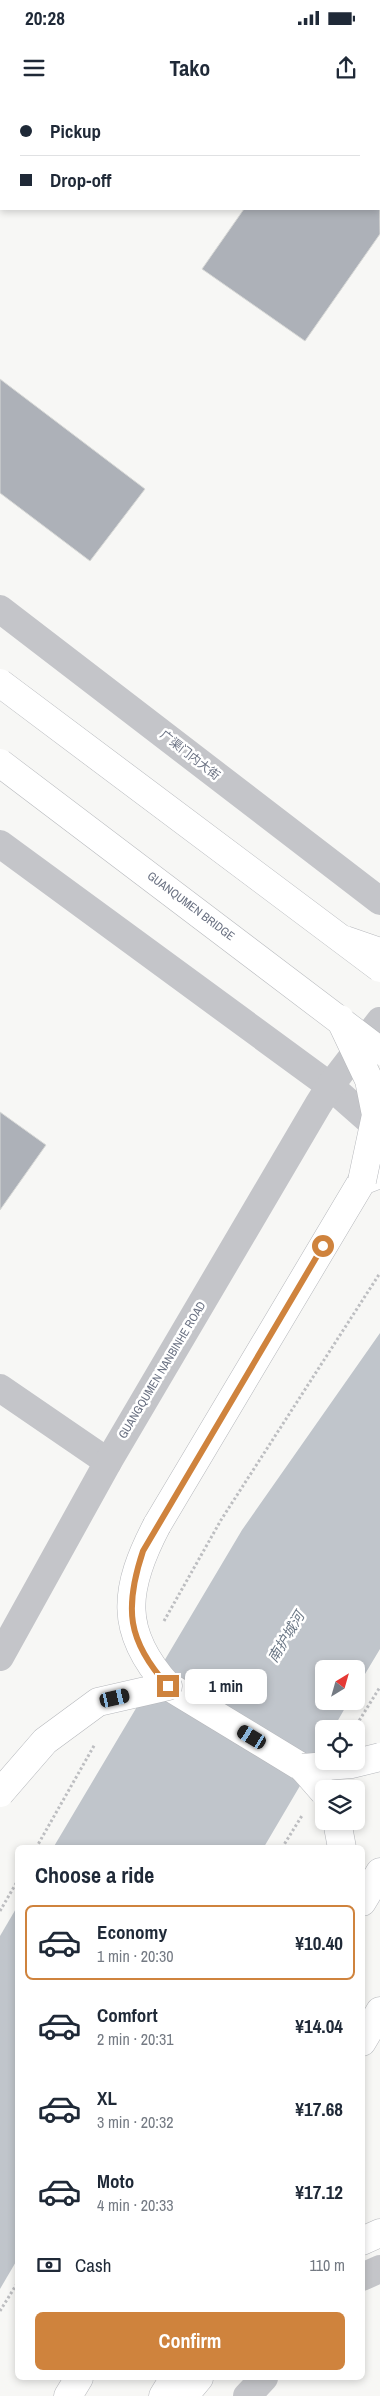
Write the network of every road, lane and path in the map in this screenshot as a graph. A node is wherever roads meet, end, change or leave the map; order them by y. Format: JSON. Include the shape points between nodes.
{"nodes":[{"id":1,"x":0,"y":609,"type":"edge"},
{"id":2,"x":0,"y":683,"type":"edge"},
{"id":3,"x":0,"y":763,"type":"edge"},
{"id":4,"x":0,"y":844,"type":"edge"},
{"id":5,"x":380,"y":901,"type":"edge"},
{"id":6,"x":345,"y":940,"type":"junction"},
{"id":7,"x":380,"y":952,"type":"edge"},
{"id":8,"x":380,"y":968,"type":"edge"},
{"id":9,"x":340,"y":1019,"type":"junction"},
{"id":10,"x":380,"y":1021,"type":"edge"},
{"id":11,"x":380,"y":1051,"type":"edge"},
{"id":12,"x":330,"y":1086,"type":"junction"},
{"id":13,"x":380,"y":1130,"type":"edge"},
{"id":14,"x":371,"y":1177,"type":"edge"},
{"id":15,"x":380,"y":1274,"type":"edge"},
{"id":16,"x":0,"y":1388,"type":"edge"},
{"id":17,"x":108,"y":1462,"type":"junction"},
{"id":18,"x":163,"y":1623,"type":"dead end"},
{"id":19,"x":0,"y":1657,"type":"edge"},
{"id":20,"x":168,"y":1686,"type":"junction"},
{"id":21,"x":380,"y":1687,"type":"edge"},
{"id":22,"x":360,"y":1720,"type":"edge"},
{"id":23,"x":95,"y":1743,"type":"dead end"},
{"id":24,"x":380,"y":1757,"type":"edge"},
{"id":25,"x":303,"y":1768,"type":"junction"},
{"id":26,"x":315,"y":1782,"type":"edge"},
{"id":27,"x":0,"y":1793,"type":"edge"},
{"id":28,"x":38,"y":1845,"type":"edge"},
{"id":29,"x":380,"y":1872,"type":"edge"},
{"id":30,"x":15,"y":1885,"type":"edge"},
{"id":31,"x":365,"y":1897,"type":"edge"},
{"id":32,"x":0,"y":1911,"type":"edge"},
{"id":33,"x":380,"y":2011,"type":"edge"},
{"id":34,"x":365,"y":2037,"type":"edge"},
{"id":35,"x":380,"y":2233,"type":"edge"},
{"id":36,"x":365,"y":2240,"type":"edge"},
{"id":37,"x":380,"y":2269,"type":"edge"},
{"id":38,"x":365,"y":2276,"type":"edge"},
{"id":39,"x":15,"y":2287,"type":"edge"},
{"id":40,"x":0,"y":2311,"type":"edge"},
{"id":41,"x":78,"y":2380,"type":"edge"},
{"id":42,"x":173,"y":2380,"type":"edge"},
{"id":43,"x":197,"y":2380,"type":"edge"},
{"id":44,"x":262,"y":2380,"type":"edge"},
{"id":45,"x":68,"y":2396,"type":"edge"},
{"id":46,"x":163,"y":2396,"type":"edge"},
{"id":47,"x":184,"y":2396,"type":"edge"},
{"id":48,"x":247,"y":2396,"type":"edge"}],
"edges":[{"from":1,"to":5,"type":"street","name":"广渠门内大街"},
{"from":2,"to":6,"type":"main road","bridge":true},
{"from":3,"to":9,"type":"main road","name":"GUANQUMEN BRIDGE","bridge":true},
{"from":4,"to":12,"type":"street"},
{"from":6,"to":7,"type":"main road","bridge":true},
{"from":6,"to":8,"type":"main road","bridge":true},
{"from":9,"to":11,"type":"main road","name":"GUANQUMEN BRIDGE","bridge":true},
{"from":9,"to":14,"type":"main road","bridge":true,"via":[[369,1080],[376,1115]]},
{"from":10,"to":12,"type":"street","name":"GUANGQUMEN NANBINHE ROAD"},
{"from":12,"to":13,"type":"street"},
{"from":12,"to":17,"type":"street","name":"GUANGQUMEN NANBINHE ROAD"},
{"from":14,"to":20,"type":"main road","bridge":true,"via":[[143,1551],[133,1580],[130,1609],[137,1642],[151,1667]]},
{"from":15,"to":18,"type":"path","via":[[221,1520]]},
{"from":16,"to":17,"type":"street"},
{"from":17,"to":19,"type":"street","name":"GUANGQUMEN NANBINHE ROAD"},
{"from":20,"to":25,"type":"main road"},
{"from":20,"to":27,"type":"main road","bridge":true,"via":[[98,1702],[45,1741]]},
{"from":21,"to":22,"type":"path"},
{"from":23,"to":28,"type":"path"},
{"from":24,"to":25,"type":"main road","bridge":true,"via":[[352,1764]]},
{"from":25,"to":26,"type":"main road","bridge":true},
{"from":29,"to":31,"type":"main road"},
{"from":30,"to":32,"type":"path"},
{"from":33,"to":34,"type":"main road"},
{"from":35,"to":36,"type":"main road"},
{"from":37,"to":38,"type":"street"},
{"from":39,"to":40,"type":"path"},
{"from":41,"to":45,"type":"main road"},
{"from":42,"to":46,"type":"main road"},
{"from":43,"to":47,"type":"main road"},
{"from":44,"to":48,"type":"street"}]}
